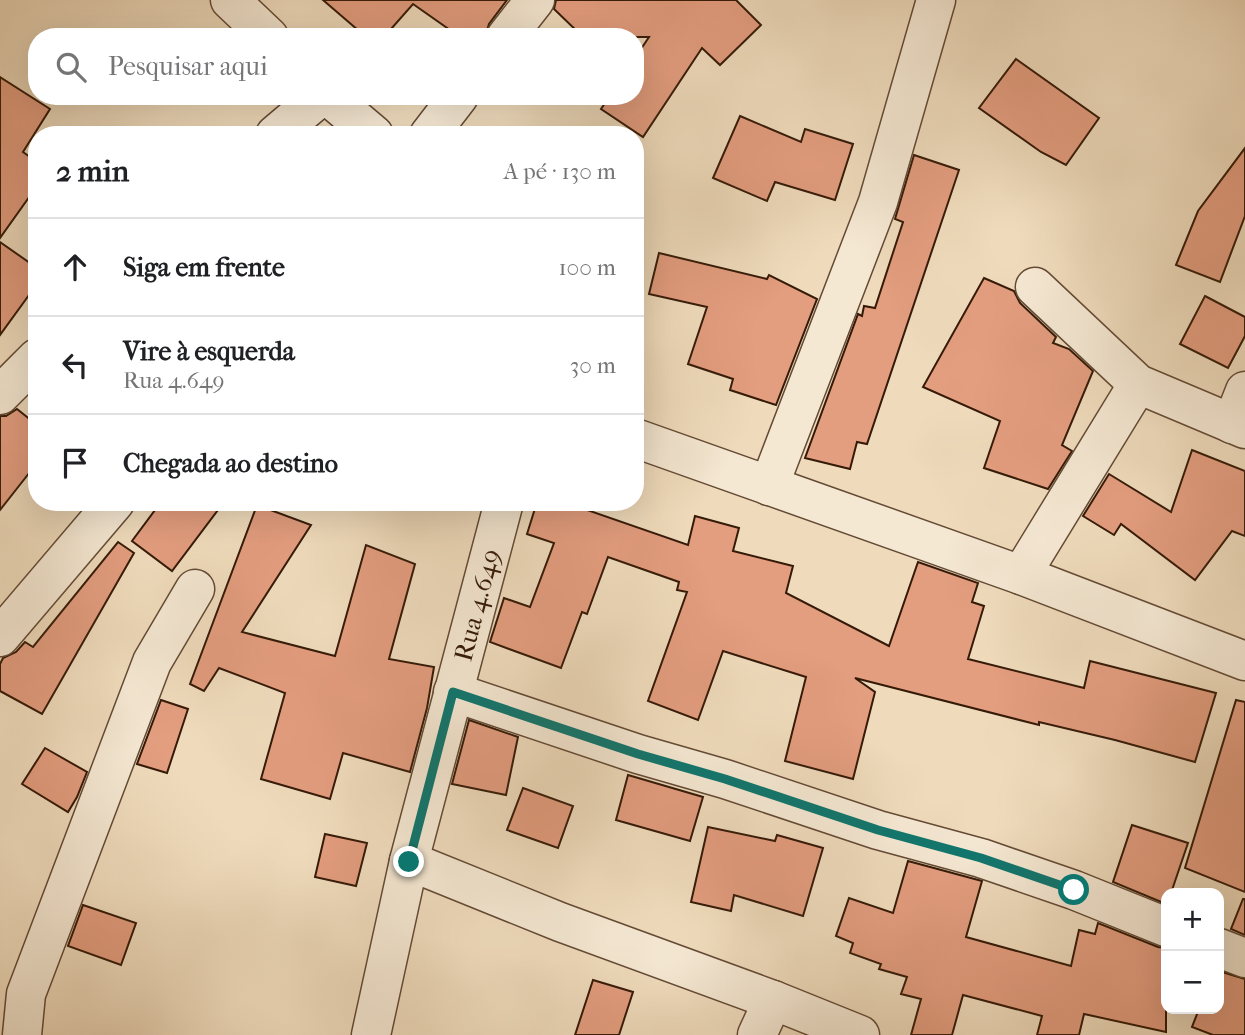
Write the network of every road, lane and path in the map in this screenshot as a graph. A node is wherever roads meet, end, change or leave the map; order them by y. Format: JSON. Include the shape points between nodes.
{"nodes":[{"id":1,"x":230,"y":0,"type":"edge"},
{"id":2,"x":535,"y":0,"type":"edge"},
{"id":3,"x":936,"y":0,"type":"edge"},
{"id":4,"x":260,"y":28,"type":"edge"},
{"id":5,"x":513,"y":28,"type":"edge"},
{"id":6,"x":310,"y":105,"type":"edge"},
{"id":7,"x":339,"y":105,"type":"edge"},
{"id":8,"x":452,"y":105,"type":"edge"},
{"id":9,"x":286,"y":126,"type":"edge"},
{"id":10,"x":363,"y":126,"type":"edge"},
{"id":11,"x":436,"y":126,"type":"edge"},
{"id":12,"x":1035,"y":288,"type":"dead end"},
{"id":13,"x":28,"y":367,"type":"edge"},
{"id":14,"x":1139,"y":384,"type":"junction"},
{"id":15,"x":0,"y":395,"type":"edge"},
{"id":16,"x":1241,"y":415,"type":"edge"},
{"id":17,"x":644,"y":441,"type":"edge"},
{"id":18,"x":769,"y":486,"type":"junction"},
{"id":19,"x":107,"y":511,"type":"edge"},
{"id":20,"x":502,"y":511,"type":"edge"},
{"id":21,"x":1021,"y":575,"type":"junction"},
{"id":22,"x":195,"y":589,"type":"dead end"},
{"id":23,"x":0,"y":637,"type":"edge"},
{"id":24,"x":1245,"y":661,"type":"edge"},
{"id":25,"x":453,"y":692,"type":"junction"},
{"id":26,"x":409,"y":862,"type":"junction"},
{"id":27,"x":1161,"y":925,"type":"edge"},
{"id":28,"x":1224,"y":950,"type":"edge"},
{"id":29,"x":1245,"y":958,"type":"edge"},
{"id":30,"x":773,"y":1000,"type":"junction"},
{"id":31,"x":22,"y":1035,"type":"edge"},
{"id":32,"x":371,"y":1035,"type":"edge"},
{"id":33,"x":757,"y":1035,"type":"edge"},
{"id":34,"x":860,"y":1035,"type":"edge"}],
"edges":[{"from":1,"to":4,"type":"street"},
{"from":2,"to":5,"type":"street"},
{"from":3,"to":18,"type":"street","via":[[878,202]]},
{"from":6,"to":9,"type":"street"},
{"from":7,"to":10,"type":"street"},
{"from":8,"to":11,"type":"street"},
{"from":12,"to":14,"type":"street"},
{"from":13,"to":15,"type":"street"},
{"from":14,"to":16,"type":"street"},
{"from":14,"to":21,"type":"street"},
{"from":17,"to":18,"type":"street"},
{"from":18,"to":21,"type":"street"},
{"from":19,"to":23,"type":"street"},
{"from":20,"to":25,"type":"street","name":"Rua 4.649"},
{"from":21,"to":24,"type":"street"},
{"from":22,"to":31,"type":"street","via":[[152,662],[26,994]]},
{"from":25,"to":26,"type":"street","name":"Rua 4.649"},
{"from":25,"to":27,"type":"street","via":[[878,830],[981,858]]},
{"from":26,"to":30,"type":"street"},
{"from":26,"to":32,"type":"street","name":"Rua 4.649"},
{"from":28,"to":29,"type":"street"},
{"from":30,"to":33,"type":"street"},
{"from":30,"to":34,"type":"street"}]}
